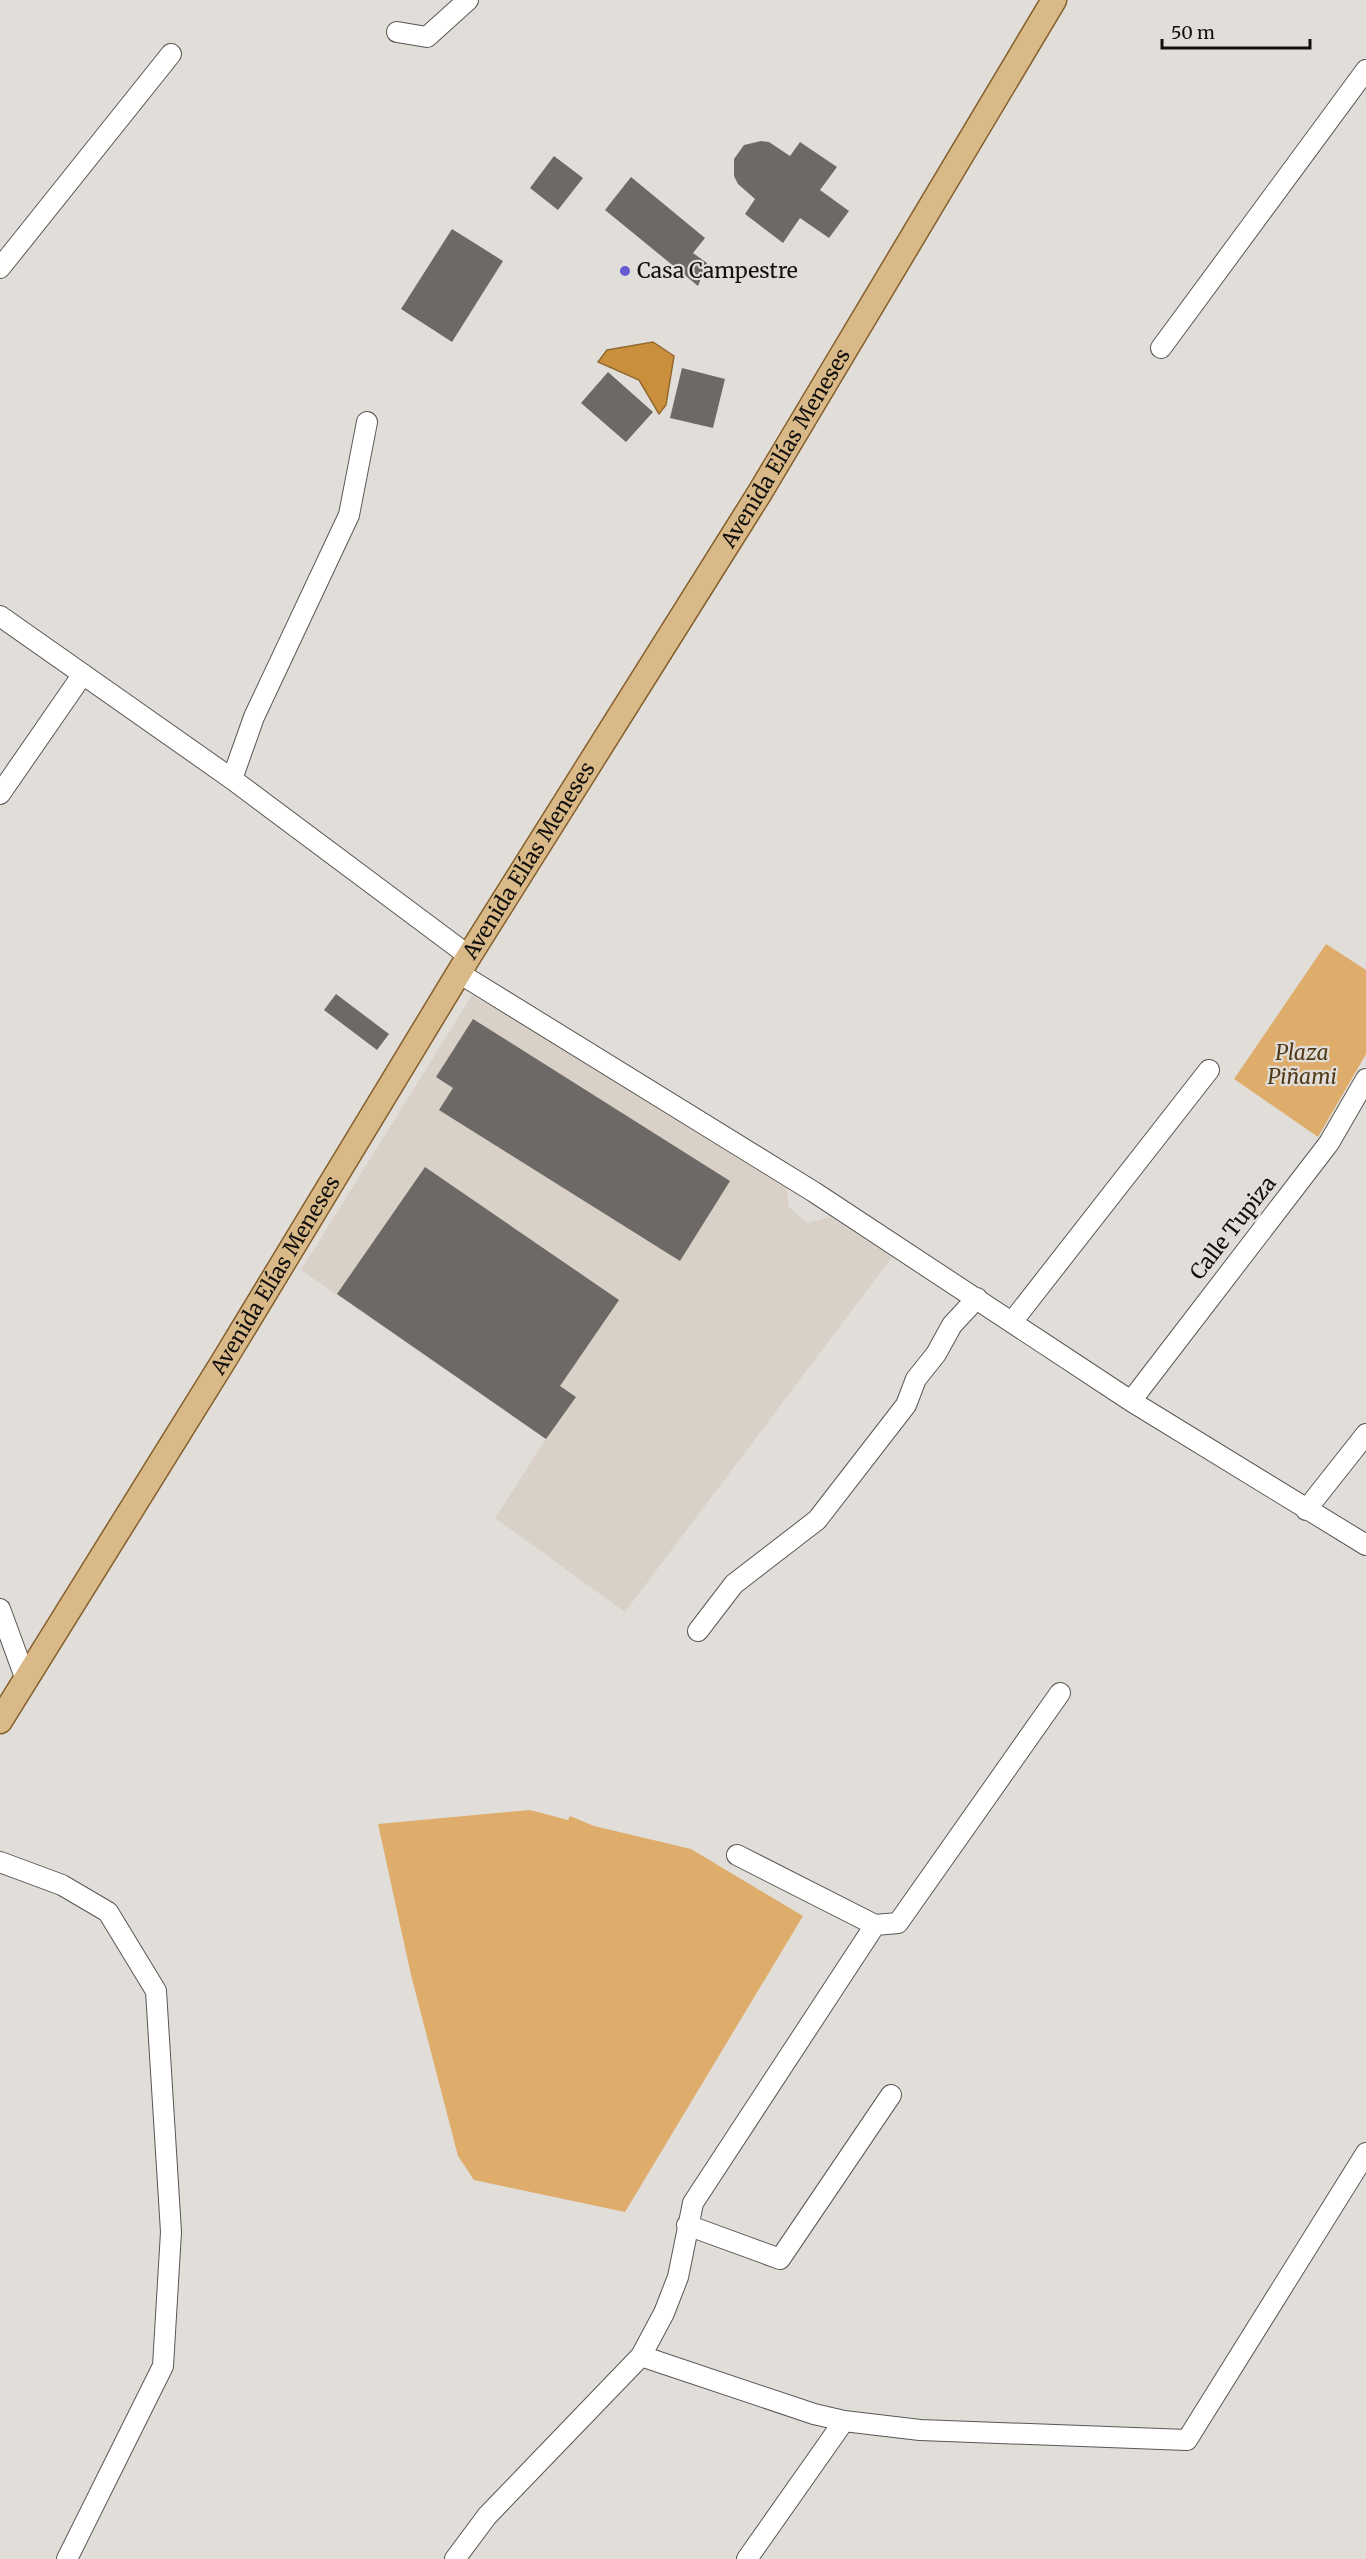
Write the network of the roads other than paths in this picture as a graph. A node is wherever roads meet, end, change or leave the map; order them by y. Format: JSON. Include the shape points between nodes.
{"nodes":[{"id":1,"x":468,"y":0,"type":"edge"},
{"id":2,"x":1054,"y":0,"type":"edge"},
{"id":3,"x":397,"y":32,"type":"dead end"},
{"id":4,"x":171,"y":54,"type":"dead end"},
{"id":5,"x":1366,"y":70,"type":"edge"},
{"id":6,"x":0,"y":268,"type":"edge"},
{"id":7,"x":1161,"y":348,"type":"dead end"},
{"id":8,"x":367,"y":422,"type":"dead end"},
{"id":9,"x":0,"y":616,"type":"edge"},
{"id":10,"x":83,"y":674,"type":"junction"},
{"id":11,"x":232,"y":779,"type":"junction"},
{"id":12,"x":0,"y":794,"type":"edge"},
{"id":13,"x":464,"y":965,"type":"junction"},
{"id":14,"x":1209,"y":1070,"type":"dead end"},
{"id":15,"x":1366,"y":1079,"type":"edge"},
{"id":16,"x":977,"y":1298,"type":"junction"},
{"id":17,"x":1012,"y":1322,"type":"junction"},
{"id":18,"x":1131,"y":1401,"type":"junction"},
{"id":19,"x":1366,"y":1434,"type":"edge"},
{"id":20,"x":1306,"y":1510,"type":"junction"},
{"id":21,"x":1366,"y":1545,"type":"edge"},
{"id":22,"x":0,"y":1609,"type":"edge"},
{"id":23,"x":698,"y":1630,"type":"dead end"},
{"id":24,"x":26,"y":1680,"type":"junction"},
{"id":25,"x":1060,"y":1693,"type":"dead end"},
{"id":26,"x":0,"y":1721,"type":"edge"},
{"id":27,"x":737,"y":1855,"type":"dead end"},
{"id":28,"x":0,"y":1862,"type":"edge"},
{"id":29,"x":875,"y":1925,"type":"junction"},
{"id":30,"x":891,"y":2095,"type":"dead end"},
{"id":31,"x":1366,"y":2153,"type":"edge"},
{"id":32,"x":687,"y":2225,"type":"junction"},
{"id":33,"x":641,"y":2355,"type":"junction"},
{"id":34,"x":844,"y":2421,"type":"junction"},
{"id":35,"x":67,"y":2559,"type":"edge"},
{"id":36,"x":455,"y":2559,"type":"edge"},
{"id":37,"x":747,"y":2559,"type":"edge"}],
"edges":[{"from":1,"to":3,"type":"street","via":[[427,37]]},
{"from":2,"to":13,"type":"main road","name":"Avenida Elías Meneses","via":[[759,494]]},
{"from":4,"to":6,"type":"street"},
{"from":5,"to":7,"type":"street"},
{"from":8,"to":11,"type":"street","via":[[349,515],[254,717]]},
{"from":9,"to":10,"type":"street"},
{"from":10,"to":11,"type":"street"},
{"from":10,"to":12,"type":"street"},
{"from":11,"to":13,"type":"street"},
{"from":13,"to":16,"type":"street"},
{"from":13,"to":24,"type":"main road","name":"Avenida Elías Meneses"},
{"from":14,"to":17,"type":"street"},
{"from":15,"to":18,"type":"street","name":"Calle Tupiza","via":[[1329,1143]]},
{"from":16,"to":17,"type":"street"},
{"from":16,"to":23,"type":"street","via":[[952,1325],[916,1379],[906,1405],[817,1520],[734,1584]]},
{"from":17,"to":18,"type":"street"},
{"from":18,"to":20,"type":"street"},
{"from":19,"to":20,"type":"street"},
{"from":20,"to":21,"type":"street"},
{"from":22,"to":24,"type":"street"},
{"from":24,"to":26,"type":"main road","name":"Avenida Elías Meneses"},
{"from":25,"to":29,"type":"street","via":[[898,1923]]},
{"from":27,"to":29,"type":"street"},
{"from":28,"to":35,"type":"street","via":[[62,1885],[108,1912],[156,1991],[171,2232],[163,2366]]},
{"from":29,"to":32,"type":"street","via":[[693,2203]]},
{"from":30,"to":32,"type":"street","via":[[780,2259]]},
{"from":31,"to":34,"type":"street","via":[[1187,2440],[920,2430]]},
{"from":32,"to":33,"type":"street","via":[[678,2277]]},
{"from":33,"to":34,"type":"street"},
{"from":33,"to":36,"type":"street","via":[[487,2516]]},
{"from":34,"to":37,"type":"street"}]}
